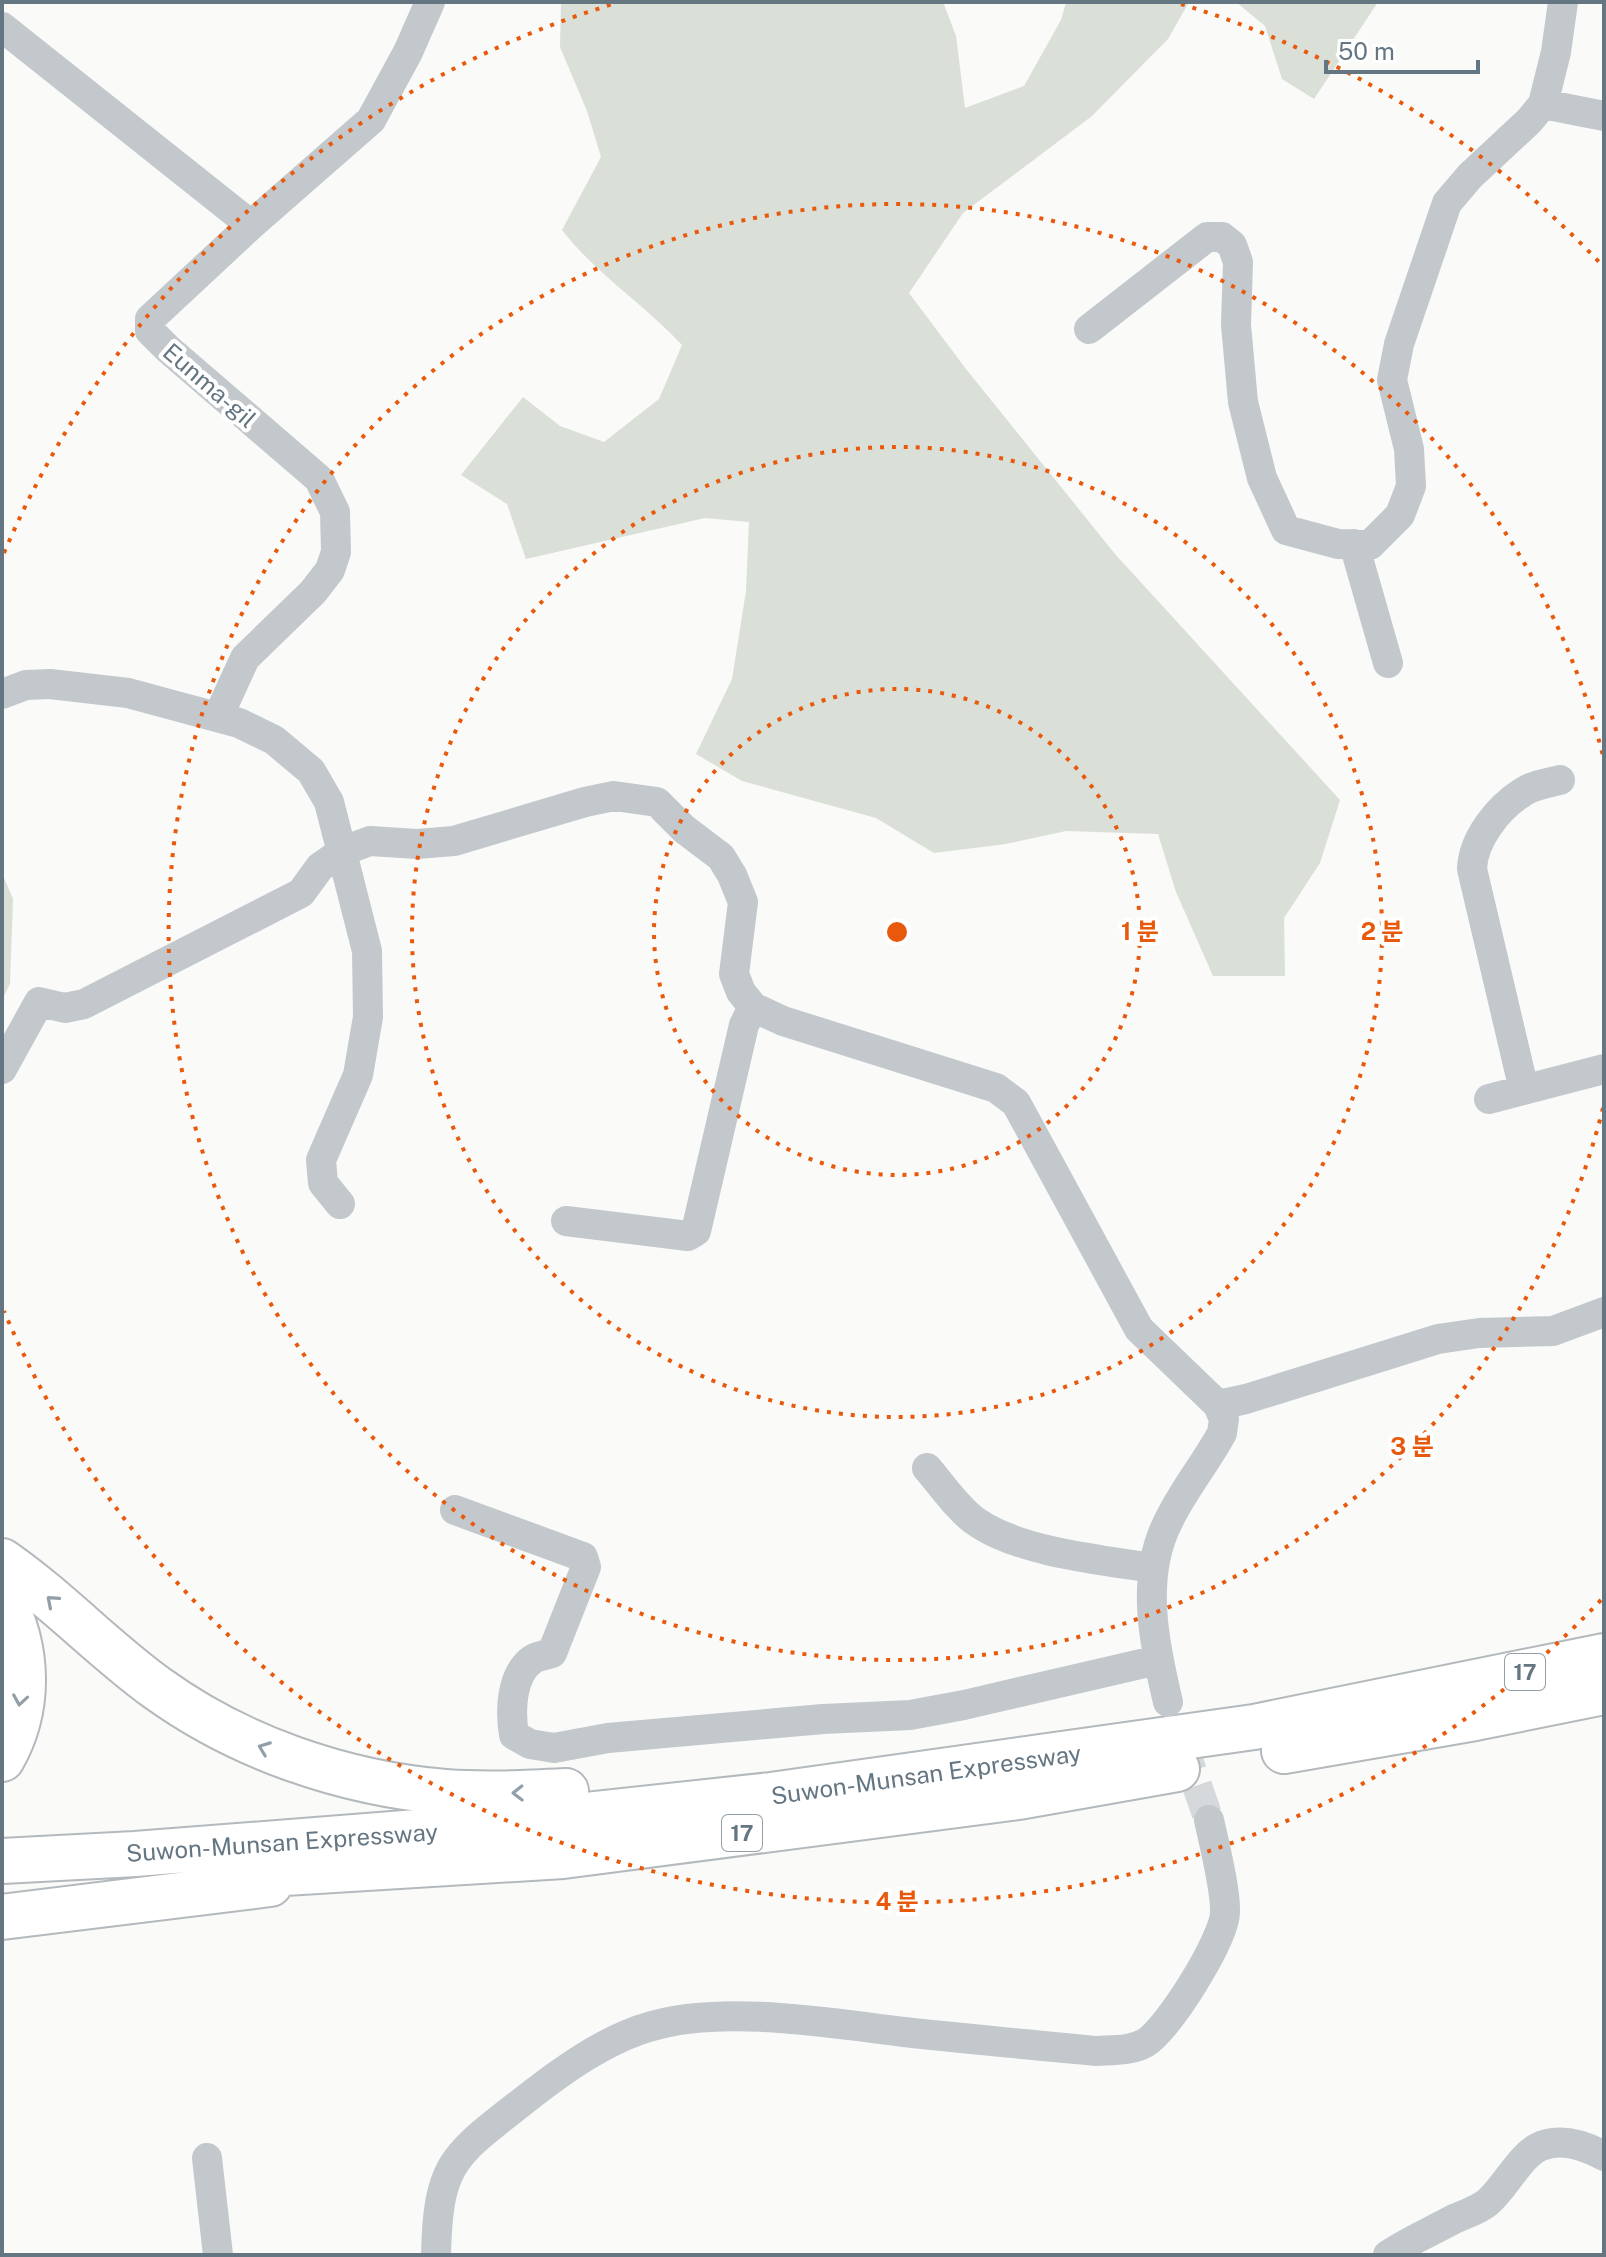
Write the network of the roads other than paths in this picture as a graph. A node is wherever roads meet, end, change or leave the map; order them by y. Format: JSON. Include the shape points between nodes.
{"nodes":[{"id":1,"x":430,"y":2,"type":"edge"},
{"id":2,"x":1563,"y":2,"type":"edge"},
{"id":3,"x":2,"y":27,"type":"edge"},
{"id":4,"x":1543,"y":104,"type":"junction"},
{"id":5,"x":1604,"y":116,"type":"edge"},
{"id":6,"x":251,"y":225,"type":"junction"},
{"id":7,"x":1089,"y":329,"type":"dead end"},
{"id":8,"x":1354,"y":544,"type":"junction"},
{"id":9,"x":1388,"y":663,"type":"dead end"},
{"id":10,"x":2,"y":694,"type":"edge"},
{"id":11,"x":218,"y":717,"type":"junction"},
{"id":12,"x":1560,"y":780,"type":"dead end"},
{"id":13,"x":343,"y":851,"type":"junction"},
{"id":14,"x":753,"y":1007,"type":"junction"},
{"id":15,"x":2,"y":1069,"type":"edge"},
{"id":16,"x":1604,"y":1069,"type":"edge"},
{"id":17,"x":1524,"y":1090,"type":"junction"},
{"id":18,"x":1489,"y":1099,"type":"dead end"},
{"id":19,"x":340,"y":1204,"type":"dead end"},
{"id":20,"x":566,"y":1221,"type":"dead end"},
{"id":21,"x":1604,"y":1312,"type":"edge"},
{"id":22,"x":1218,"y":1405,"type":"junction"},
{"id":23,"x":927,"y":1468,"type":"dead end"},
{"id":24,"x":455,"y":1510,"type":"dead end"},
{"id":25,"x":2,"y":1561,"type":"edge"},
{"id":26,"x":1153,"y":1568,"type":"junction"},
{"id":27,"x":2,"y":1598,"type":"edge"},
{"id":28,"x":1158,"y":1660,"type":"junction"},
{"id":29,"x":1600,"y":1669,"type":"edge"},
{"id":30,"x":1168,"y":1702,"type":"dead end"},
{"id":31,"x":1466,"y":1702,"type":"junction"},
{"id":32,"x":1127,"y":1747,"type":"junction"},
{"id":33,"x":2,"y":1759,"type":"edge"},
{"id":34,"x":1209,"y":1820,"type":"tunnel mouth"},
{"id":35,"x":2,"y":1861,"type":"edge"},
{"id":36,"x":446,"y":1865,"type":"junction"},
{"id":37,"x":2,"y":1886,"type":"edge"},
{"id":38,"x":2,"y":1917,"type":"edge"},
{"id":39,"x":1604,"y":2156,"type":"edge"},
{"id":40,"x":207,"y":2158,"type":"dead end"},
{"id":41,"x":218,"y":2255,"type":"edge"},
{"id":42,"x":436,"y":2255,"type":"edge"},
{"id":43,"x":1388,"y":2255,"type":"edge"}],
"edges":[{"from":1,"to":6,"type":"street","name":"Eunma-gil","via":[[371,120]]},
{"from":2,"to":4,"type":"street"},
{"from":3,"to":6,"type":"street"},
{"from":4,"to":5,"type":"street"},
{"from":4,"to":8,"type":"street","via":[[1447,203],[1392,380],[1409,449],[1411,486],[1400,515],[1370,545]]},
{"from":6,"to":11,"type":"street","name":"Eunma-gil","via":[[150,319],[150,331],[319,479],[335,512],[336,552],[313,592],[245,658]]},
{"from":7,"to":8,"type":"street","via":[[1207,237],[1222,237],[1232,245],[1238,262],[1236,325],[1243,402],[1262,478],[1286,530]]},
{"from":8,"to":9,"type":"street"},
{"from":10,"to":11,"type":"street","via":[[26,685],[77,685]]},
{"from":11,"to":13,"type":"street","via":[[274,740],[311,771],[329,802]]},
{"from":12,"to":17,"type":"street","via":[[1526,790],[1510,802],[1485,830],[1472,856]]},
{"from":13,"to":14,"type":"street","via":[[370,841],[454,841],[614,796],[657,802],[721,857],[732,875],[743,902],[734,974]]},
{"from":13,"to":15,"type":"street","via":[[320,867],[301,893],[84,1004],[65,1008],[39,1002]]},
{"from":13,"to":19,"type":"street","via":[[367,951],[369,982],[358,1075],[321,1160],[323,1183]]},
{"from":14,"to":20,"type":"street","via":[[744,1025],[696,1231],[688,1236]]},
{"from":14,"to":22,"type":"street","via":[[996,1088],[1016,1103],[1139,1329]]},
{"from":16,"to":17,"type":"street"},
{"from":17,"to":18,"type":"street"},
{"from":21,"to":22,"type":"street","via":[[1553,1331],[1438,1339]]},
{"from":22,"to":26,"type":"street","via":[[1222,1433],[1167,1523]]},
{"from":23,"to":26,"type":"street","via":[[976,1523],[1015,1541]]},
{"from":24,"to":28,"type":"street","via":[[583,1557],[586,1567],[552,1653],[534,1658],[517,1675],[514,1735],[530,1744],[554,1748],[608,1738],[910,1715]]},
{"from":32,"to":25,"type":"highway","one_way":true,"via":[[595,1790],[447,1792],[395,1786],[301,1761],[206,1721],[112,1653]]},
{"from":26,"to":28,"type":"street"},
{"from":27,"to":33,"type":"highway","one_way":true,"via":[[15,1622],[24,1659],[16,1723]]},
{"from":28,"to":30,"type":"street"},
{"from":29,"to":31,"type":"highway","name":"Suwon-Munsan Expressway","number":"17"},
{"from":31,"to":32,"type":"highway","name":"Suwon-Munsan Expressway","number":"17"},
{"from":31,"to":36,"type":"highway","name":"Suwon-Munsan Expressway","number":"17","via":[[1018,1797],[563,1856]]},
{"from":32,"to":35,"type":"highway","name":"Suwon-Munsan Expressway","number":"17","via":[[576,1817]]},
{"from":34,"to":42,"type":"street","via":[[1225,1913],[1221,1930],[1175,2011],[1145,2043],[1097,2051],[755,2017],[652,2025],[618,2038],[554,2079],[471,2141],[446,2176]]},
{"from":36,"to":37,"type":"highway","name":"Suwon-Munsan Expressway","number":"17"},
{"from":36,"to":38,"type":"highway"},
{"from":39,"to":43,"type":"street","via":[[1566,2142],[1543,2145],[1529,2153],[1486,2204]]},
{"from":40,"to":41,"type":"street"}]}
